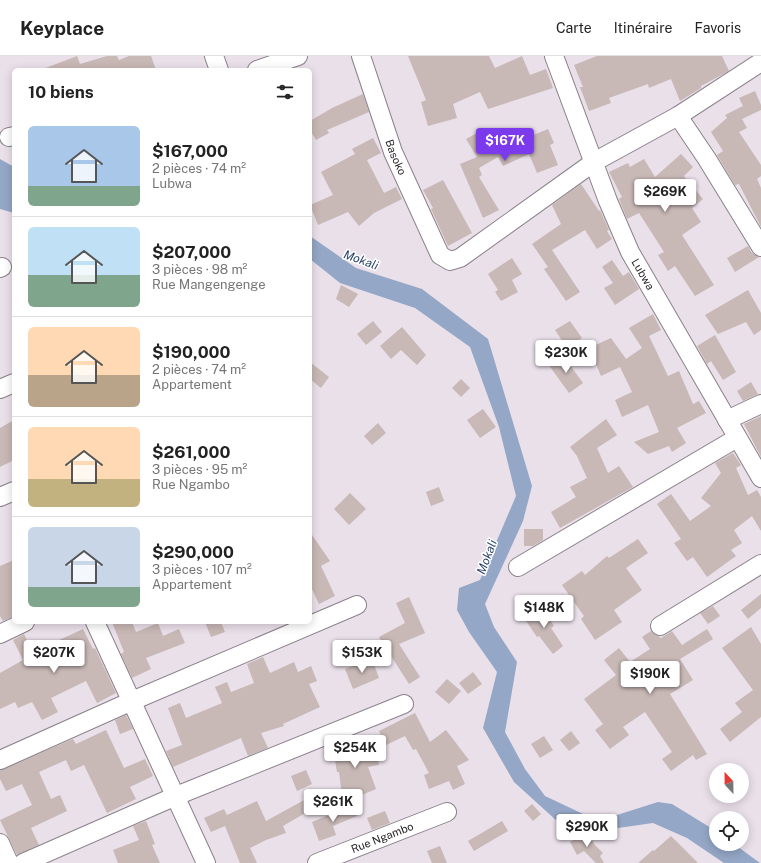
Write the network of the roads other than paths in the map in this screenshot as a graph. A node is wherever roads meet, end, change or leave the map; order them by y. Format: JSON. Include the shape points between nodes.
{"nodes":[{"id":1,"x":298,"y":56,"type":"edge"},
{"id":2,"x":360,"y":56,"type":"edge"},
{"id":3,"x":554,"y":56,"type":"edge"},
{"id":4,"x":758,"y":56,"type":"edge"},
{"id":5,"x":761,"y":61,"type":"edge"},
{"id":6,"x":263,"y":68,"type":"edge"},
{"id":7,"x":678,"y":116,"type":"junction"},
{"id":8,"x":594,"y":162,"type":"junction"},
{"id":9,"x":761,"y":247,"type":"edge"},
{"id":10,"x":12,"y":384,"type":"edge"},
{"id":11,"x":0,"y":389,"type":"edge"},
{"id":12,"x":761,"y":404,"type":"edge"},
{"id":13,"x":727,"y":420,"type":"junction"},
{"id":14,"x":736,"y":438,"type":"junction"},
{"id":15,"x":761,"y":478,"type":"edge"},
{"id":16,"x":12,"y":492,"type":"edge"},
{"id":17,"x":0,"y":497,"type":"edge"},
{"id":18,"x":761,"y":564,"type":"edge"},
{"id":19,"x":518,"y":567,"type":"dead end"},
{"id":20,"x":357,"y":605,"type":"dead end"},
{"id":21,"x":21,"y":624,"type":"edge"},
{"id":22,"x":96,"y":624,"type":"edge"},
{"id":23,"x":660,"y":626,"type":"dead end"},
{"id":24,"x":0,"y":634,"type":"edge"},
{"id":25,"x":132,"y":701,"type":"junction"},
{"id":26,"x":404,"y":704,"type":"dead end"},
{"id":27,"x":0,"y":760,"type":"edge"},
{"id":28,"x":176,"y":796,"type":"junction"},
{"id":29,"x":447,"y":812,"type":"dead end"},
{"id":30,"x":0,"y":843,"type":"edge"},
{"id":31,"x":9,"y":863,"type":"edge"},
{"id":32,"x":23,"y":863,"type":"edge"},
{"id":33,"x":206,"y":863,"type":"edge"},
{"id":34,"x":317,"y":863,"type":"edge"}],
"edges":[{"from":1,"to":6,"type":"street"},
{"from":2,"to":8,"type":"street","name":"Basoko","via":[[393,152],[440,255],[450,260],[460,258]]},
{"from":3,"to":8,"type":"street","name":"Lubwa"},
{"from":4,"to":5,"type":"street"},
{"from":5,"to":7,"type":"street"},
{"from":7,"to":8,"type":"street"},
{"from":7,"to":9,"type":"street"},
{"from":8,"to":13,"type":"street","name":"Lubwa","via":[[630,252]]},
{"from":10,"to":11,"type":"street"},
{"from":12,"to":13,"type":"street"},
{"from":13,"to":14,"type":"street","name":"Lubwa"},
{"from":14,"to":15,"type":"street","name":"Lubwa"},
{"from":14,"to":19,"type":"street"},
{"from":16,"to":17,"type":"street"},
{"from":18,"to":23,"type":"street"},
{"from":20,"to":25,"type":"street"},
{"from":21,"to":24,"type":"street"},
{"from":22,"to":25,"type":"street"},
{"from":25,"to":27,"type":"street"},
{"from":25,"to":28,"type":"street"},
{"from":26,"to":28,"type":"street"},
{"from":28,"to":32,"type":"street"},
{"from":28,"to":33,"type":"street"},
{"from":29,"to":34,"type":"street","name":"Rue Ngambo"},
{"from":30,"to":31,"type":"street"}]}
